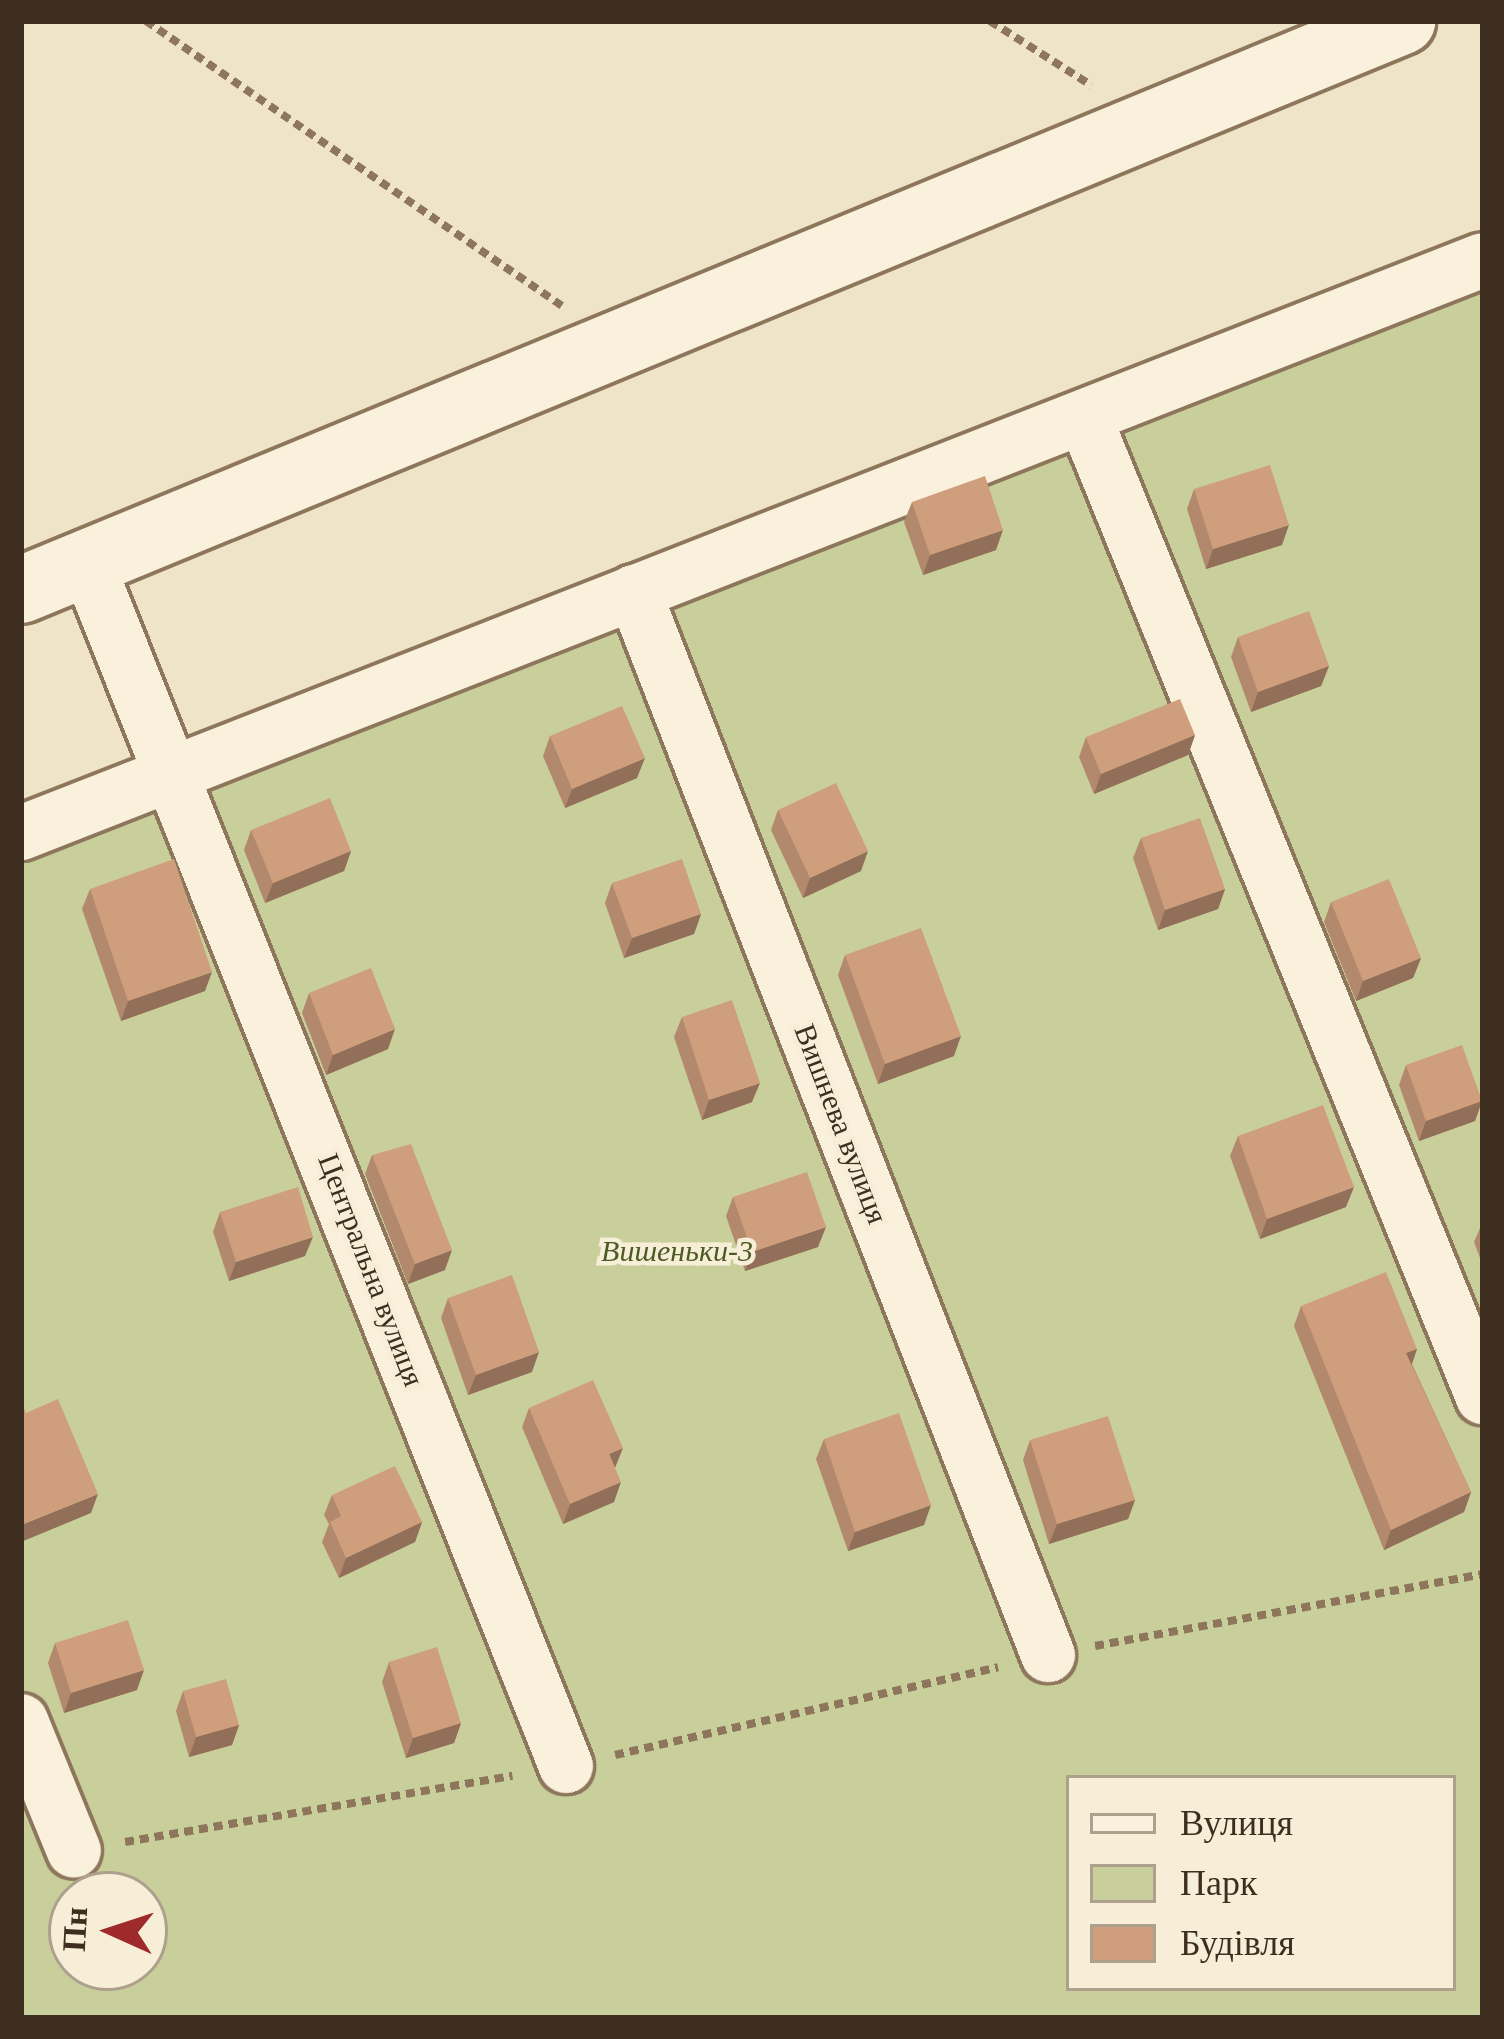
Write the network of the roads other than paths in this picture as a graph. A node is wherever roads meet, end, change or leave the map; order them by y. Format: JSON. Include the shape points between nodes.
{"nodes":[{"id":1,"x":1402,"y":21,"type":"edge"},
{"id":2,"x":1483,"y":260,"type":"edge"},
{"id":3,"x":1086,"y":422,"type":"junction"},
{"id":4,"x":87,"y":563,"type":"junction"},
{"id":5,"x":21,"y":590,"type":"edge"},
{"id":6,"x":634,"y":592,"type":"junction"},
{"id":7,"x":176,"y":773,"type":"junction"},
{"id":8,"x":21,"y":832,"type":"edge"},
{"id":9,"x":1483,"y":1397,"type":"edge"},
{"id":10,"x":1048,"y":1655,"type":"road end"},
{"id":11,"x":21,"y":1721,"type":"edge"},
{"id":12,"x":566,"y":1766,"type":"road end"},
{"id":13,"x":74,"y":1851,"type":"road end"}],
"edges":[{"from":1,"to":4,"type":"street"},
{"from":2,"to":3,"type":"street"},
{"from":3,"to":6,"type":"street"},
{"from":3,"to":9,"type":"street"},
{"from":4,"to":5,"type":"street"},
{"from":4,"to":7,"type":"street","name":"Центральна вулиця"},
{"from":6,"to":7,"type":"street"},
{"from":6,"to":10,"type":"street","name":"Вишнева вулиця"},
{"from":7,"to":8,"type":"street"},
{"from":7,"to":12,"type":"street","name":"Центральна вулиця"},
{"from":11,"to":13,"type":"street"}]}
